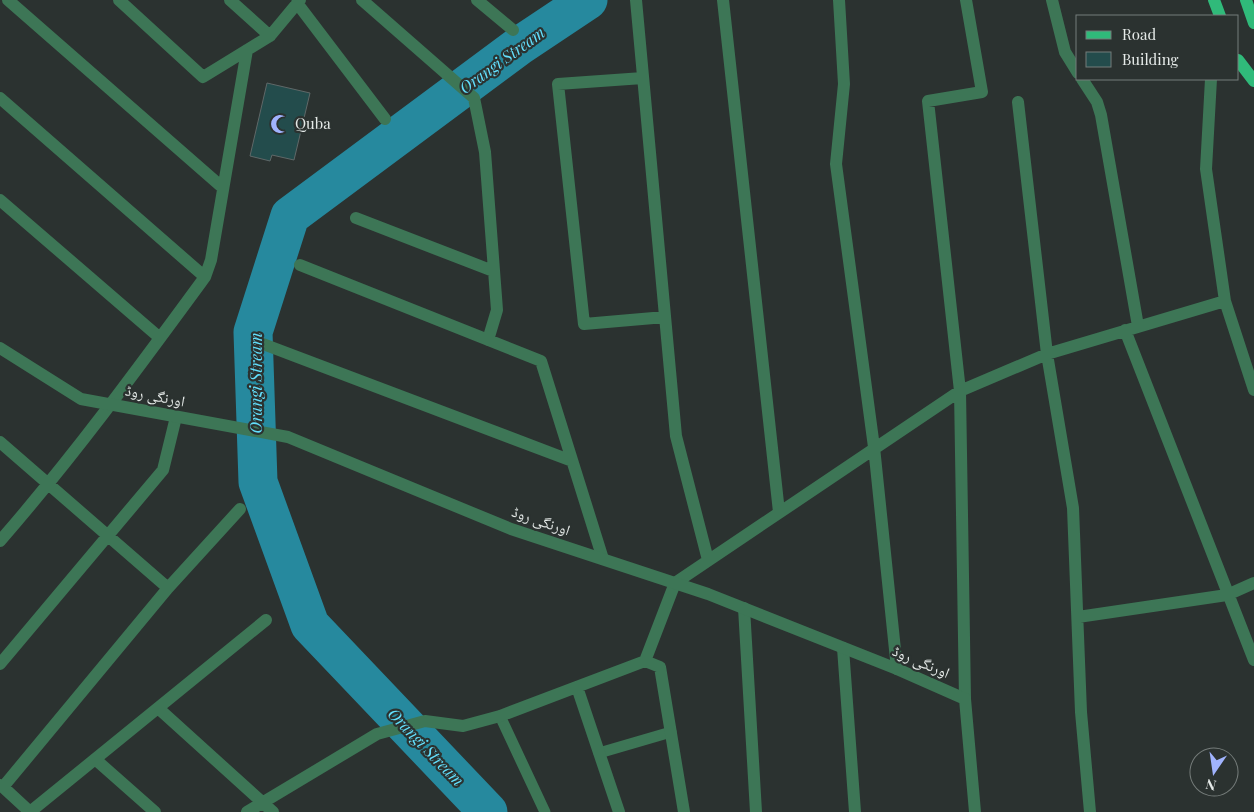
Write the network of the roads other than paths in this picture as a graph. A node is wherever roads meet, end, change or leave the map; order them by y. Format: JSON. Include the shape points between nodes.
{"nodes":[{"id":1,"x":8,"y":0,"type":"edge"},
{"id":2,"x":119,"y":0,"type":"edge"},
{"id":3,"x":230,"y":0,"type":"edge"},
{"id":4,"x":362,"y":0,"type":"edge"},
{"id":5,"x":477,"y":0,"type":"edge"},
{"id":6,"x":636,"y":0,"type":"edge"},
{"id":7,"x":723,"y":0,"type":"edge"},
{"id":8,"x":839,"y":0,"type":"edge"},
{"id":9,"x":966,"y":0,"type":"edge"},
{"id":10,"x":1052,"y":0,"type":"edge"},
{"id":11,"x":1246,"y":0,"type":"edge"},
{"id":12,"x":1214,"y":1,"type":"edge"},
{"id":13,"x":299,"y":2,"type":"edge"},
{"id":14,"x":1214,"y":15,"type":"edge"},
{"id":15,"x":1220,"y":15,"type":"edge"},
{"id":16,"x":1254,"y":23,"type":"edge"},
{"id":17,"x":514,"y":30,"type":"dead end"},
{"id":18,"x":270,"y":36,"type":"junction"},
{"id":19,"x":247,"y":50,"type":"junction"},
{"id":20,"x":1239,"y":61,"type":"edge"},
{"id":21,"x":1076,"y":70,"type":"edge"},
{"id":22,"x":643,"y":78,"type":"junction"},
{"id":23,"x":1083,"y":80,"type":"edge"},
{"id":24,"x":1211,"y":80,"type":"edge"},
{"id":25,"x":1254,"y":81,"type":"edge"},
{"id":26,"x":0,"y":98,"type":"edge"},
{"id":27,"x":1018,"y":102,"type":"dead end"},
{"id":28,"x":385,"y":119,"type":"dead end"},
{"id":29,"x":223,"y":188,"type":"junction"},
{"id":30,"x":0,"y":200,"type":"edge"},
{"id":31,"x":356,"y":218,"type":"dead end"},
{"id":32,"x":300,"y":265,"type":"dead end"},
{"id":33,"x":493,"y":271,"type":"junction"},
{"id":34,"x":205,"y":276,"type":"junction"},
{"id":35,"x":1225,"y":301,"type":"junction"},
{"id":36,"x":665,"y":317,"type":"junction"},
{"id":37,"x":1138,"y":326,"type":"junction"},
{"id":38,"x":1126,"y":330,"type":"junction"},
{"id":39,"x":160,"y":338,"type":"junction"},
{"id":40,"x":488,"y":340,"type":"junction"},
{"id":41,"x":263,"y":344,"type":"dead end"},
{"id":42,"x":0,"y":348,"type":"edge"},
{"id":43,"x":1047,"y":354,"type":"junction"},
{"id":44,"x":1254,"y":390,"type":"edge"},
{"id":45,"x":960,"y":391,"type":"junction"},
{"id":46,"x":112,"y":405,"type":"junction"},
{"id":47,"x":176,"y":417,"type":"junction"},
{"id":48,"x":0,"y":442,"type":"edge"},
{"id":49,"x":874,"y":447,"type":"junction"},
{"id":50,"x":572,"y":461,"type":"junction"},
{"id":51,"x":48,"y":486,"type":"junction"},
{"id":52,"x":240,"y":510,"type":"dead end"},
{"id":53,"x":779,"y":512,"type":"junction"},
{"id":54,"x":108,"y":535,"type":"junction"},
{"id":55,"x":0,"y":541,"type":"edge"},
{"id":56,"x":603,"y":559,"type":"junction"},
{"id":57,"x":708,"y":560,"type":"junction"},
{"id":58,"x":675,"y":583,"type":"junction"},
{"id":59,"x":1254,"y":583,"type":"edge"},
{"id":60,"x":168,"y":588,"type":"junction"},
{"id":61,"x":1227,"y":595,"type":"junction"},
{"id":62,"x":744,"y":608,"type":"junction"},
{"id":63,"x":1078,"y":617,"type":"junction"},
{"id":64,"x":266,"y":620,"type":"dead end"},
{"id":65,"x":843,"y":648,"type":"junction"},
{"id":66,"x":3,"y":655,"type":"edge"},
{"id":67,"x":1254,"y":660,"type":"edge"},
{"id":68,"x":646,"y":662,"type":"junction"},
{"id":69,"x":897,"y":669,"type":"junction"},
{"id":70,"x":577,"y":688,"type":"junction"},
{"id":71,"x":965,"y":699,"type":"junction"},
{"id":72,"x":158,"y":708,"type":"junction"},
{"id":73,"x":500,"y":716,"type":"junction"},
{"id":74,"x":671,"y":732,"type":"junction"},
{"id":75,"x":599,"y":753,"type":"junction"},
{"id":76,"x":95,"y":759,"type":"junction"},
{"id":77,"x":2,"y":786,"type":"edge"},
{"id":78,"x":269,"y":808,"type":"edge"},
{"id":79,"x":30,"y":812,"type":"edge"},
{"id":80,"x":155,"y":812,"type":"edge"},
{"id":81,"x":247,"y":812,"type":"edge"},
{"id":82,"x":545,"y":812,"type":"edge"},
{"id":83,"x":619,"y":812,"type":"edge"},
{"id":84,"x":684,"y":812,"type":"edge"},
{"id":85,"x":756,"y":812,"type":"edge"},
{"id":86,"x":855,"y":812,"type":"edge"},
{"id":87,"x":976,"y":812,"type":"edge"},
{"id":88,"x":1090,"y":812,"type":"edge"}],
"edges":[{"from":1,"to":29,"type":"street"},
{"from":2,"to":19,"type":"street","via":[[203,77]]},
{"from":3,"to":18,"type":"street"},
{"from":4,"to":33,"type":"street","via":[[474,98],[485,152]]},
{"from":5,"to":17,"type":"street"},
{"from":6,"to":22,"type":"street"},
{"from":7,"to":53,"type":"street"},
{"from":8,"to":49,"type":"street","via":[[844,84],[836,164]]},
{"from":9,"to":45,"type":"street","via":[[982,92],[928,100]]},
{"from":10,"to":21,"type":"street","via":[[1065,52]]},
{"from":11,"to":16,"type":"main road"},
{"from":12,"to":14,"type":"street"},
{"from":12,"to":15,"type":"main road"},
{"from":13,"to":18,"type":"street"},
{"from":13,"to":28,"type":"street"},
{"from":18,"to":19,"type":"street"},
{"from":19,"to":29,"type":"street"},
{"from":20,"to":25,"type":"main road"},
{"from":22,"to":36,"type":"street"},
{"from":22,"to":36,"type":"street","via":[[558,84],[584,324]]},
{"from":23,"to":37,"type":"street","via":[[1101,115]]},
{"from":24,"to":35,"type":"street","via":[[1206,169]]},
{"from":26,"to":34,"type":"street"},
{"from":27,"to":43,"type":"street"},
{"from":29,"to":34,"type":"street","via":[[211,260]]},
{"from":30,"to":39,"type":"street"},
{"from":31,"to":33,"type":"street"},
{"from":32,"to":40,"type":"street"},
{"from":33,"to":40,"type":"street","via":[[497,310]]},
{"from":34,"to":39,"type":"street"},
{"from":35,"to":37,"type":"street"},
{"from":35,"to":44,"type":"street"},
{"from":36,"to":57,"type":"street","via":[[676,436]]},
{"from":37,"to":38,"type":"street"},
{"from":38,"to":43,"type":"street"},
{"from":38,"to":61,"type":"street"},
{"from":39,"to":46,"type":"street"},
{"from":40,"to":50,"type":"street","via":[[541,361]]},
{"from":41,"to":50,"type":"street"},
{"from":42,"to":46,"type":"street","name":"اورنگی روڈ","via":[[81,399]]},
{"from":43,"to":45,"type":"street"},
{"from":43,"to":63,"type":"street","via":[[1073,508]]},
{"from":45,"to":49,"type":"street"},
{"from":45,"to":71,"type":"street"},
{"from":46,"to":47,"type":"street","name":"اورنگی روڈ"},
{"from":46,"to":51,"type":"street"},
{"from":47,"to":54,"type":"street","via":[[163,470]]},
{"from":47,"to":56,"type":"street","name":"اورنگی روڈ","via":[[288,437],[511,529]]},
{"from":48,"to":51,"type":"street"},
{"from":49,"to":53,"type":"street"},
{"from":49,"to":69,"type":"street"},
{"from":50,"to":56,"type":"street"},
{"from":51,"to":54,"type":"street"},
{"from":51,"to":55,"type":"street"},
{"from":52,"to":60,"type":"street"},
{"from":53,"to":57,"type":"street"},
{"from":54,"to":60,"type":"street"},
{"from":54,"to":66,"type":"street"},
{"from":56,"to":58,"type":"street","name":"اورنگی روڈ"},
{"from":57,"to":58,"type":"street"},
{"from":58,"to":62,"type":"street","name":"اورنگی روڈ"},
{"from":58,"to":68,"type":"street"},
{"from":59,"to":61,"type":"street"},
{"from":60,"to":77,"type":"street"},
{"from":61,"to":63,"type":"street"},
{"from":61,"to":67,"type":"street"},
{"from":62,"to":65,"type":"street","name":"اورنگی روڈ"},
{"from":62,"to":85,"type":"street"},
{"from":63,"to":88,"type":"street"},
{"from":64,"to":72,"type":"street"},
{"from":65,"to":69,"type":"street","name":"اورنگی روڈ"},
{"from":65,"to":86,"type":"street"},
{"from":68,"to":70,"type":"street"},
{"from":68,"to":74,"type":"street","via":[[660,667]]},
{"from":69,"to":71,"type":"street","name":"اورنگی روڈ"},
{"from":70,"to":73,"type":"street"},
{"from":70,"to":75,"type":"street"},
{"from":71,"to":87,"type":"street"},
{"from":72,"to":76,"type":"street"},
{"from":72,"to":78,"type":"street"},
{"from":73,"to":78,"type":"street","via":[[463,726],[425,721],[377,734]]},
{"from":73,"to":82,"type":"lane"},
{"from":74,"to":75,"type":"lane"},
{"from":74,"to":84,"type":"street"},
{"from":75,"to":83,"type":"street"},
{"from":76,"to":79,"type":"street"},
{"from":76,"to":80,"type":"street"},
{"from":77,"to":79,"type":"street"},
{"from":78,"to":81,"type":"street"}]}
